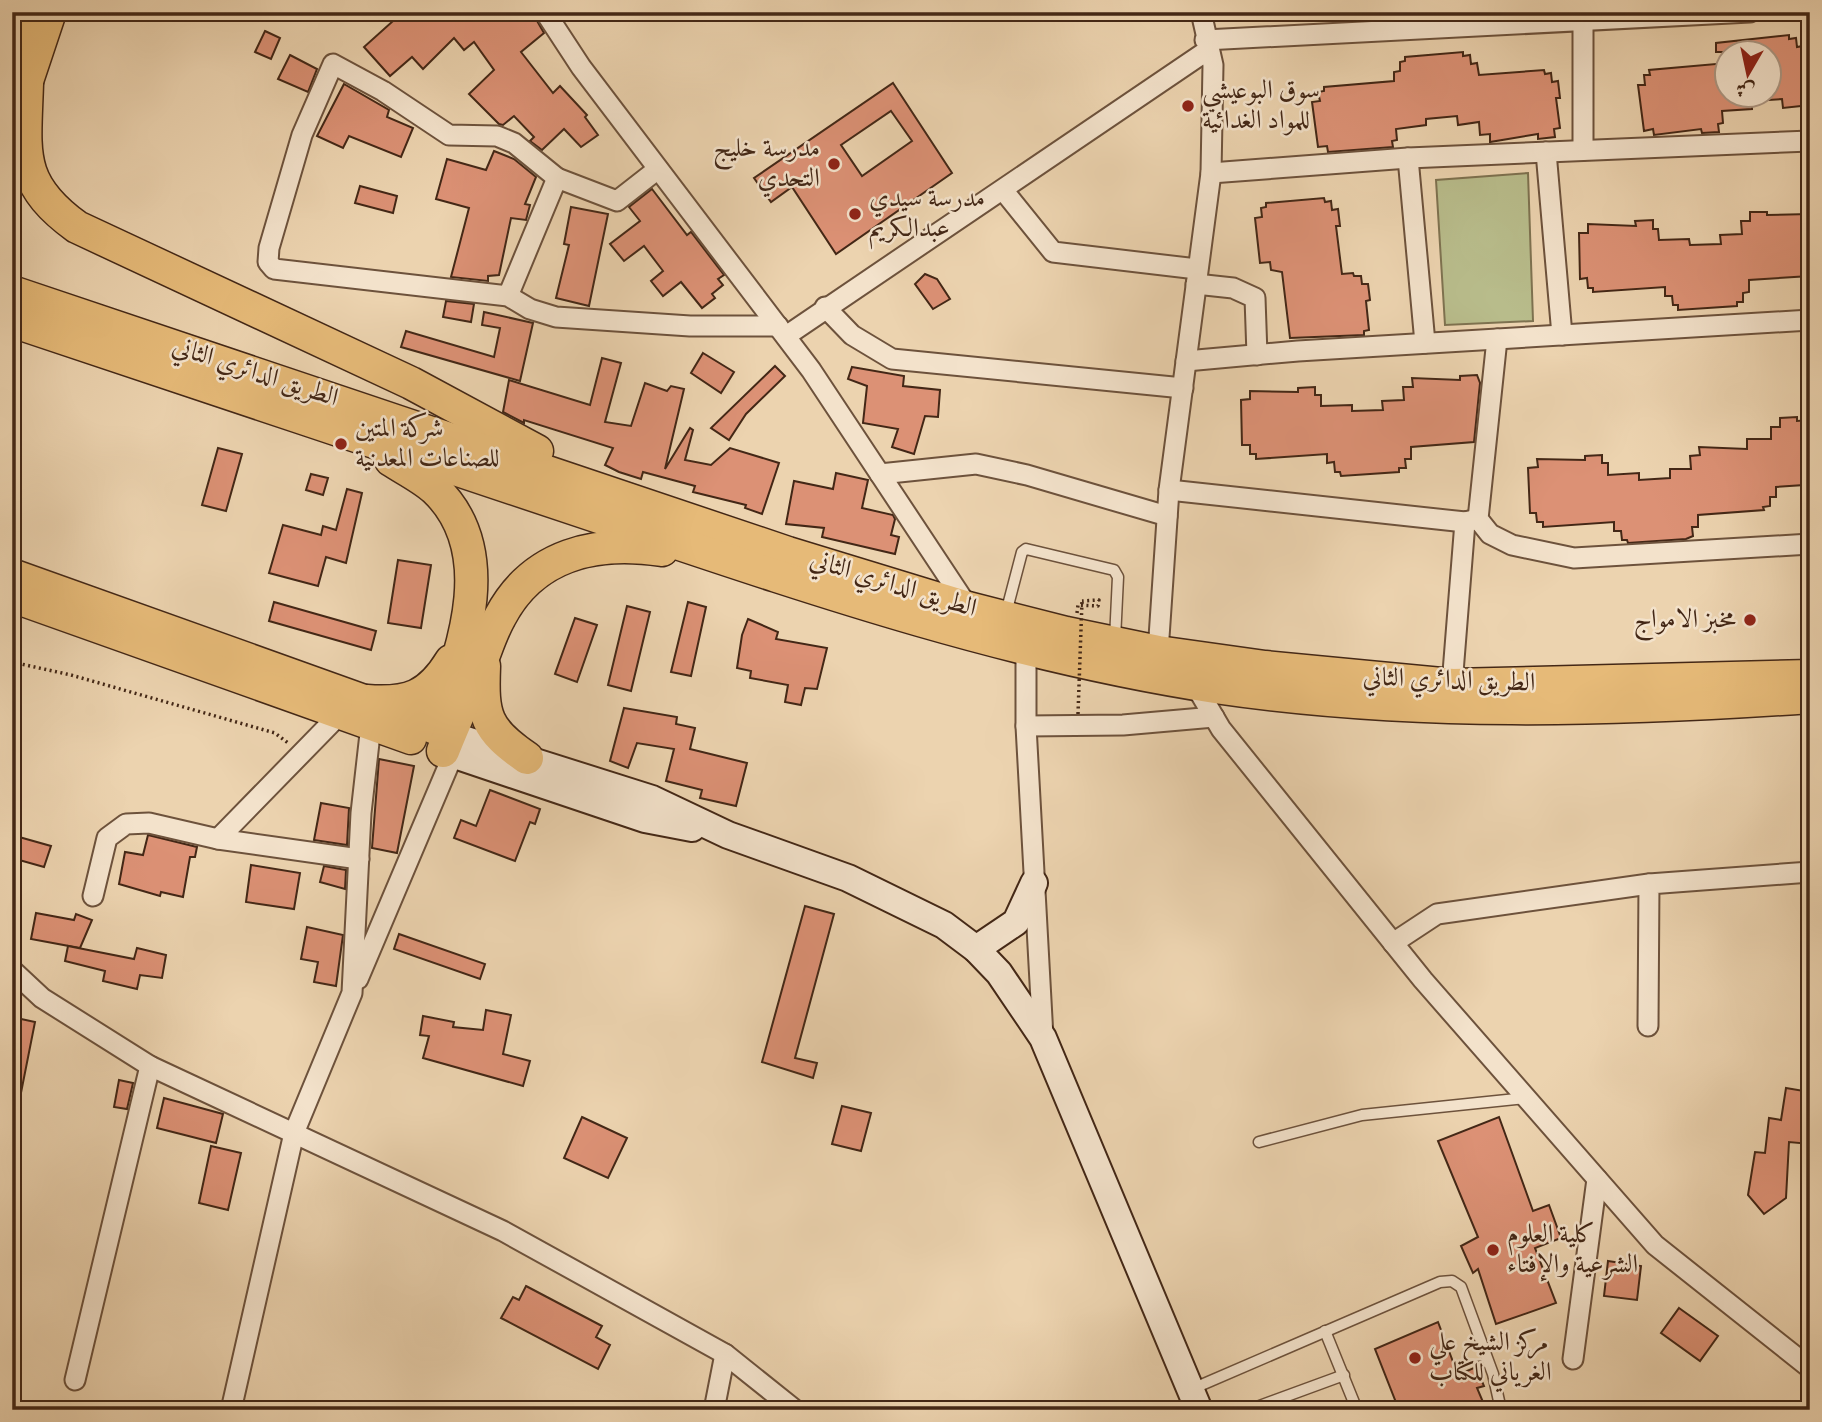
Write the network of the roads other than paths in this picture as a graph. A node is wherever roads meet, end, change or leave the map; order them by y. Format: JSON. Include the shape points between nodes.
{"nodes":[{"id":1,"x":26,"y":12,"type":"edge"},
{"id":2,"x":51,"y":12,"type":"edge"},
{"id":3,"x":545,"y":12,"type":"edge"},
{"id":4,"x":1201,"y":12,"type":"edge"},
{"id":5,"x":1750,"y":12,"type":"edge"},
{"id":6,"x":1710,"y":13,"type":"edge"},
{"id":7,"x":1583,"y":19,"type":"junction"},
{"id":8,"x":1408,"y":20,"type":"edge"},
{"id":9,"x":1207,"y":45,"type":"junction"},
{"id":10,"x":20,"y":70,"type":"edge"},
{"id":11,"x":12,"y":128,"type":"edge"},
{"id":12,"x":1810,"y":141,"type":"edge"},
{"id":13,"x":1583,"y":150,"type":"junction"},
{"id":14,"x":1546,"y":152,"type":"junction"},
{"id":15,"x":1408,"y":158,"type":"junction"},
{"id":16,"x":659,"y":169,"type":"junction"},
{"id":17,"x":1211,"y":173,"type":"junction"},
{"id":18,"x":556,"y":177,"type":"junction"},
{"id":19,"x":1003,"y":190,"type":"junction"},
{"id":20,"x":1196,"y":276,"type":"junction"},
{"id":21,"x":12,"y":292,"type":"edge"},
{"id":22,"x":508,"y":296,"type":"junction"},
{"id":23,"x":825,"y":307,"type":"junction"},
{"id":24,"x":1810,"y":320,"type":"edge"},
{"id":25,"x":12,"y":321,"type":"edge"},
{"id":26,"x":782,"y":331,"type":"junction"},
{"id":27,"x":1562,"y":335,"type":"junction"},
{"id":28,"x":1497,"y":339,"type":"junction"},
{"id":29,"x":1425,"y":343,"type":"junction"},
{"id":30,"x":1257,"y":355,"type":"junction"},
{"id":31,"x":1186,"y":361,"type":"junction"},
{"id":32,"x":1183,"y":388,"type":"junction"},
{"id":33,"x":348,"y":433,"type":"junction"},
{"id":34,"x":880,"y":474,"type":"junction"},
{"id":35,"x":1169,"y":490,"type":"junction"},
{"id":36,"x":619,"y":494,"type":"junction"},
{"id":37,"x":1167,"y":516,"type":"junction"},
{"id":38,"x":1471,"y":520,"type":"junction"},
{"id":39,"x":1810,"y":544,"type":"edge"},
{"id":40,"x":736,"y":563,"type":"junction"},
{"id":41,"x":12,"y":573,"type":"edge"},
{"id":42,"x":12,"y":597,"type":"edge"},
{"id":43,"x":968,"y":608,"type":"junction"},
{"id":44,"x":1004,"y":617,"type":"junction"},
{"id":45,"x":1115,"y":643,"type":"junction"},
{"id":46,"x":472,"y":650,"type":"junction"},
{"id":47,"x":1026,"y":650,"type":"junction"},
{"id":48,"x":1158,"y":652,"type":"junction"},
{"id":49,"x":1194,"y":683,"type":"junction"},
{"id":50,"x":1452,"y":685,"type":"junction"},
{"id":51,"x":1809,"y":695,"type":"edge"},
{"id":52,"x":369,"y":713,"type":"junction"},
{"id":53,"x":339,"y":715,"type":"junction"},
{"id":54,"x":1213,"y":717,"type":"junction"},
{"id":55,"x":1026,"y":726,"type":"junction"},
{"id":56,"x":441,"y":743,"type":"junction"},
{"id":57,"x":527,"y":758,"type":"junction"},
{"id":58,"x":728,"y":835,"type":"junction"},
{"id":59,"x":218,"y":839,"type":"junction"},
{"id":60,"x":359,"y":859,"type":"junction"},
{"id":61,"x":1810,"y":872,"type":"edge"},
{"id":62,"x":1034,"y":883,"type":"junction"},
{"id":63,"x":1649,"y":884,"type":"junction"},
{"id":64,"x":93,"y":896,"type":"dead end"},
{"id":65,"x":1394,"y":943,"type":"junction"},
{"id":66,"x":976,"y":949,"type":"junction"},
{"id":67,"x":12,"y":970,"type":"edge"},
{"id":68,"x":352,"y":993,"type":"junction"},
{"id":69,"x":1648,"y":1026,"type":"dead end"},
{"id":70,"x":1043,"y":1038,"type":"junction"},
{"id":71,"x":150,"y":1066,"type":"junction"},
{"id":72,"x":1527,"y":1098,"type":"junction"},
{"id":73,"x":294,"y":1133,"type":"junction"},
{"id":74,"x":1259,"y":1142,"type":"dead end"},
{"id":75,"x":1597,"y":1179,"type":"junction"},
{"id":76,"x":1325,"y":1331,"type":"junction"},
{"id":77,"x":726,"y":1354,"type":"junction"},
{"id":78,"x":1573,"y":1359,"type":"dead end"},
{"id":79,"x":1810,"y":1368,"type":"edge"},
{"id":80,"x":1344,"y":1375,"type":"junction"},
{"id":81,"x":75,"y":1380,"type":"dead end"},
{"id":82,"x":1195,"y":1399,"type":"edge"},
{"id":83,"x":1254,"y":1408,"type":"edge"},
{"id":84,"x":231,"y":1410,"type":"edge"},
{"id":85,"x":714,"y":1410,"type":"edge"},
{"id":86,"x":795,"y":1410,"type":"edge"},
{"id":87,"x":1357,"y":1410,"type":"edge"},
{"id":88,"x":1502,"y":1410,"type":"edge"}],
"edges":[{"from":1,"to":10,"type":"main road"},
{"from":2,"to":10,"type":"main road"},
{"from":3,"to":16,"type":"street"},
{"from":4,"to":9,"type":"street"},
{"from":5,"to":6,"type":"street"},
{"from":6,"to":7,"type":"street"},
{"from":7,"to":8,"type":"street"},
{"from":7,"to":13,"type":"street"},
{"from":8,"to":9,"type":"street"},
{"from":9,"to":17,"type":"street","via":[[1213,65]]},
{"from":9,"to":19,"type":"street"},
{"from":10,"to":11,"type":"main road"},
{"from":10,"to":36,"type":"highway","via":[[26,161],[35,188],[77,227],[411,383]]},
{"from":12,"to":13,"type":"street"},
{"from":13,"to":14,"type":"street"},
{"from":14,"to":15,"type":"street"},
{"from":14,"to":27,"type":"street"},
{"from":15,"to":17,"type":"street"},
{"from":15,"to":29,"type":"street"},
{"from":16,"to":18,"type":"street","via":[[615,202]]},
{"from":16,"to":26,"type":"street"},
{"from":17,"to":20,"type":"street"},
{"from":18,"to":22,"type":"street"},
{"from":18,"to":22,"type":"street","via":[[514,143],[498,136],[450,136],[383,91],[331,65],[302,135],[272,235],[267,258],[271,267]]},
{"from":19,"to":20,"type":"street","via":[[1053,252]]},
{"from":19,"to":23,"type":"street"},
{"from":20,"to":30,"type":"street","via":[[1255,298]]},
{"from":20,"to":31,"type":"street"},
{"from":21,"to":36,"type":"highway","name":"الطريق الدائري الثاني"},
{"from":22,"to":26,"type":"street","via":[[556,317]]},
{"from":23,"to":26,"type":"street"},
{"from":23,"to":32,"type":"street","via":[[852,335],[892,359]]},
{"from":24,"to":27,"type":"street"},
{"from":25,"to":33,"type":"highway","name":"الطريق الدائري الثاني"},
{"from":26,"to":34,"type":"street"},
{"from":27,"to":28,"type":"street"},
{"from":28,"to":29,"type":"street"},
{"from":28,"to":38,"type":"street"},
{"from":29,"to":30,"type":"street"},
{"from":30,"to":31,"type":"street"},
{"from":31,"to":32,"type":"street"},
{"from":32,"to":35,"type":"street"},
{"from":33,"to":40,"type":"highway","name":"الطريق الدائري الثاني"},
{"from":33,"to":46,"type":"highway","via":[[435,489],[453,511],[471,561]]},
{"from":34,"to":37,"type":"street","via":[[976,464]]},
{"from":34,"to":43,"type":"street"},
{"from":35,"to":37,"type":"street"},
{"from":35,"to":38,"type":"street"},
{"from":36,"to":43,"type":"highway","name":"الطريق الدائري الثاني","via":[[788,553]]},
{"from":37,"to":48,"type":"street"},
{"from":38,"to":39,"type":"street","via":[[1512,545],[1574,558]]},
{"from":38,"to":50,"type":"street"},
{"from":40,"to":46,"type":"highway","via":[[657,550],[575,551],[543,568],[518,589]]},
{"from":40,"to":47,"type":"highway","name":"الطريق الدائري الثاني"},
{"from":41,"to":52,"type":"main road"},
{"from":42,"to":53,"type":"main road"},
{"from":43,"to":44,"type":"highway","name":"الطريق الدائري الثاني"},
{"from":44,"to":45,"type":"highway","name":"الطريق الدائري الثاني"},
{"from":44,"to":45,"type":"lane","via":[[1026,549],[1117,573]]},
{"from":45,"to":48,"type":"highway","name":"الطريق الدائري الثاني"},
{"from":46,"to":52,"type":"highway","via":[[414,698]]},
{"from":46,"to":56,"type":"highway"},
{"from":46,"to":57,"type":"highway","via":[[491,727]]},
{"from":47,"to":49,"type":"highway","name":"الطريق الدائري الثاني"},
{"from":47,"to":55,"type":"street"},
{"from":48,"to":50,"type":"highway","name":"الطريق الدائري الثاني"},
{"from":49,"to":51,"type":"highway","name":"الطريق الدائري الثاني","via":[[1278,695],[1525,710],[1673,706]]},
{"from":49,"to":54,"type":"street"},
{"from":50,"to":51,"type":"highway","name":"الطريق الدائري الثاني"},
{"from":52,"to":53,"type":"main road"},
{"from":52,"to":56,"type":"main road"},
{"from":52,"to":60,"type":"street"},
{"from":53,"to":59,"type":"street"},
{"from":54,"to":55,"type":"street","via":[[1124,725]]},
{"from":54,"to":65,"type":"street"},
{"from":55,"to":62,"type":"street"},
{"from":56,"to":57,"type":"main road"},
{"from":56,"to":58,"type":"main road","via":[[645,819]]},
{"from":56,"to":68,"type":"street"},
{"from":57,"to":58,"type":"main road","via":[[652,799]]},
{"from":58,"to":66,"type":"main road","via":[[886,894],[944,925]]},
{"from":59,"to":60,"type":"street"},
{"from":59,"to":64,"type":"street","via":[[149,823],[126,824],[107,838]]},
{"from":60,"to":68,"type":"street"},
{"from":61,"to":63,"type":"street"},
{"from":62,"to":66,"type":"main road","via":[[1016,922]]},
{"from":62,"to":70,"type":"street"},
{"from":63,"to":65,"type":"street","via":[[1437,914]]},
{"from":63,"to":69,"type":"street"},
{"from":65,"to":72,"type":"street"},
{"from":66,"to":70,"type":"main road","via":[[999,973]]},
{"from":67,"to":71,"type":"street","via":[[42,998]]},
{"from":68,"to":73,"type":"street"},
{"from":70,"to":82,"type":"main road"},
{"from":71,"to":73,"type":"street"},
{"from":71,"to":81,"type":"street"},
{"from":72,"to":74,"type":"lane","via":[[1362,1115]]},
{"from":72,"to":75,"type":"street"},
{"from":73,"to":77,"type":"street","via":[[503,1231]]},
{"from":73,"to":84,"type":"street"},
{"from":75,"to":78,"type":"street"},
{"from":75,"to":79,"type":"street","via":[[1655,1245]]},
{"from":76,"to":80,"type":"lane"},
{"from":76,"to":82,"type":"lane"},
{"from":76,"to":88,"type":"lane","via":[[1452,1281],[1461,1287]]},
{"from":77,"to":85,"type":"street"},
{"from":77,"to":86,"type":"street"},
{"from":80,"to":83,"type":"lane"},
{"from":80,"to":87,"type":"lane"}]}
